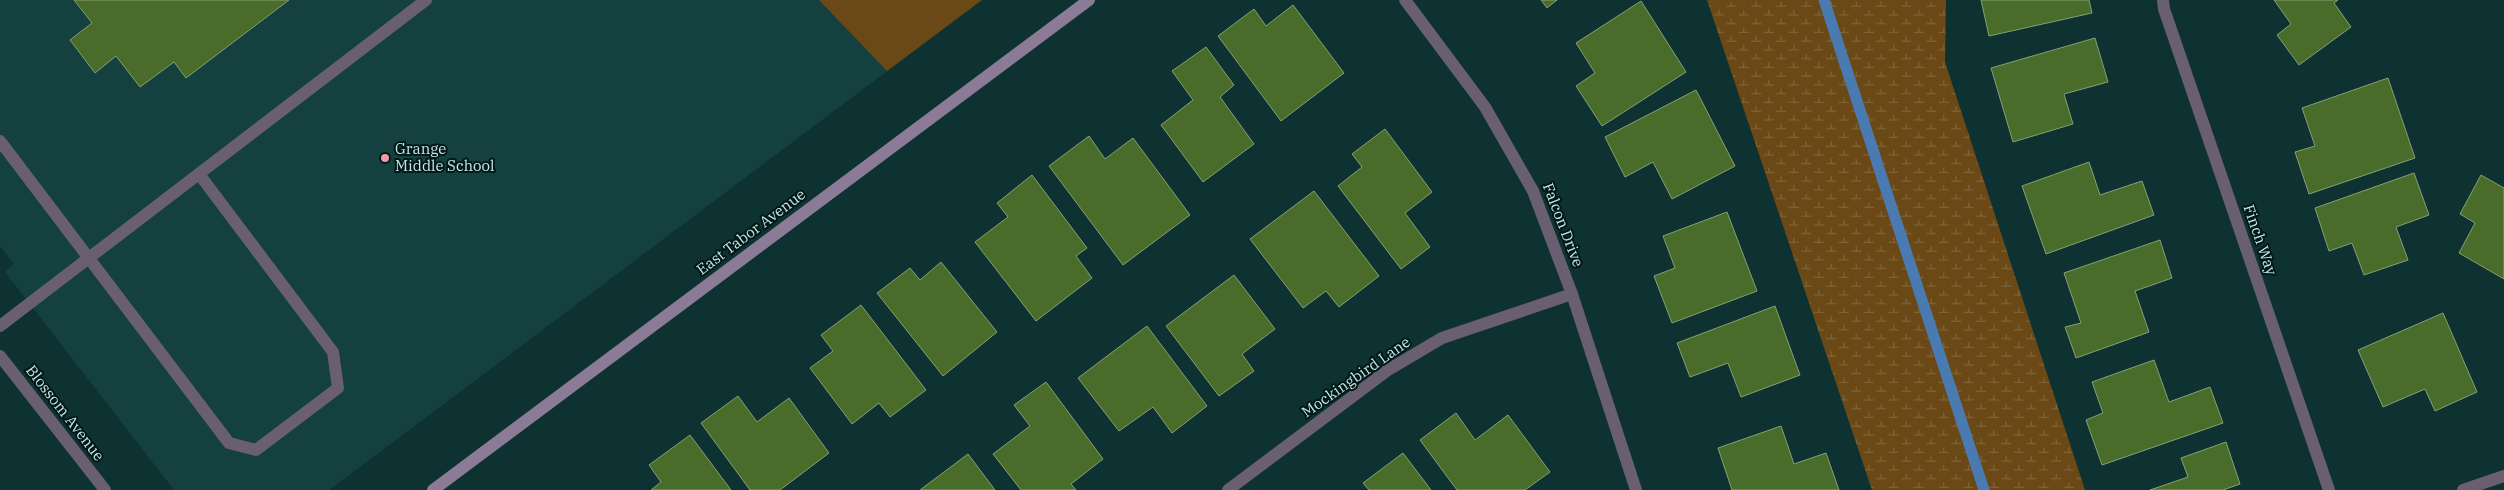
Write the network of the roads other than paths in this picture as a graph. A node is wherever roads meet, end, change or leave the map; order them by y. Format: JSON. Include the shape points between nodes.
{"nodes":[{"id":1,"x":426,"y":0,"type":"edge"},
{"id":2,"x":1089,"y":0,"type":"edge"},
{"id":3,"x":1405,"y":0,"type":"edge"},
{"id":4,"x":2163,"y":0,"type":"edge"},
{"id":5,"x":0,"y":141,"type":"edge"},
{"id":6,"x":199,"y":174,"type":"junction"},
{"id":7,"x":89,"y":258,"type":"junction"},
{"id":8,"x":1572,"y":294,"type":"junction"},
{"id":9,"x":0,"y":326,"type":"edge"},
{"id":10,"x":0,"y":356,"type":"edge"},
{"id":11,"x":2504,"y":476,"type":"edge"},
{"id":12,"x":104,"y":490,"type":"edge"},
{"id":13,"x":433,"y":490,"type":"edge"},
{"id":14,"x":1228,"y":490,"type":"edge"},
{"id":15,"x":1636,"y":490,"type":"edge"},
{"id":16,"x":2329,"y":490,"type":"edge"},
{"id":17,"x":2462,"y":490,"type":"edge"}],
"edges":[{"from":1,"to":6,"type":"street"},
{"from":2,"to":13,"type":"main road","name":"East Tabor Avenue"},
{"from":3,"to":8,"type":"street","name":"Falcon Drive","via":[[1485,106],[1533,192]]},
{"from":4,"to":16,"type":"street","name":"Finch Way"},
{"from":5,"to":7,"type":"street"},
{"from":6,"to":7,"type":"street"},
{"from":6,"to":7,"type":"street","via":[[333,352],[338,388],[256,450],[229,443]]},
{"from":7,"to":9,"type":"street"},
{"from":8,"to":14,"type":"street","name":"Mockingbird Lane","via":[[1442,338],[1388,370]]},
{"from":8,"to":15,"type":"street","name":"Falcon Drive"},
{"from":10,"to":12,"type":"street","name":"Blossom Avenue"},
{"from":11,"to":17,"type":"street"}]}
